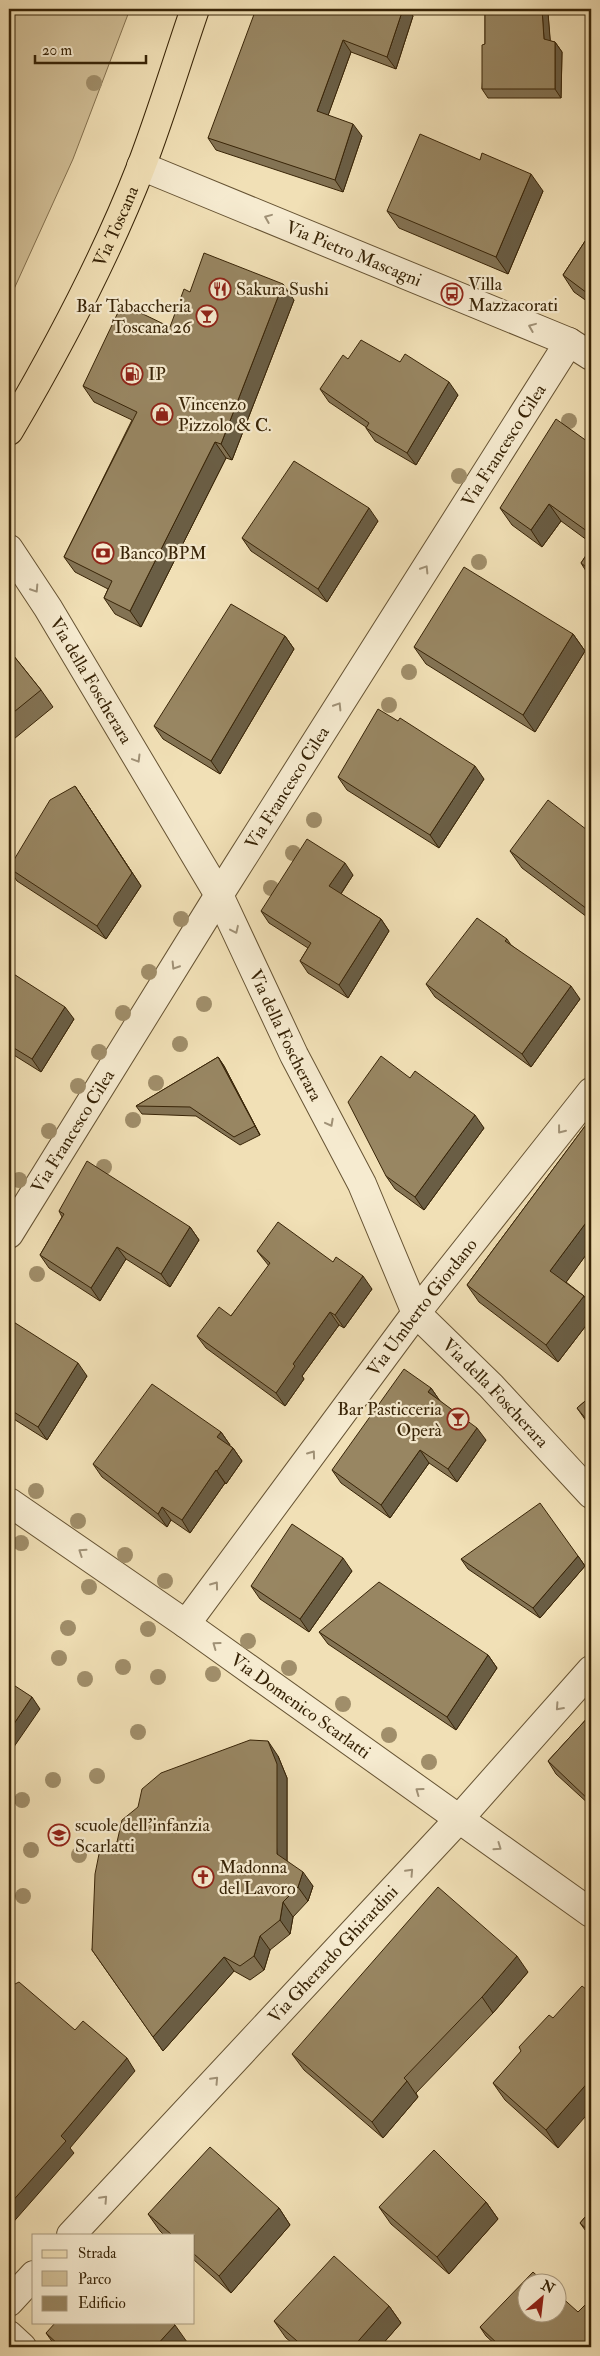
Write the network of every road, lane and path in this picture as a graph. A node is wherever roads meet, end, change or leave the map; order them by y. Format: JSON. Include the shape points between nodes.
{"nodes":[{"id":1,"x":195,"y":9,"type":"edge"},
{"id":2,"x":141,"y":166,"type":"junction"},
{"id":3,"x":580,"y":349,"type":"edge"},
{"id":4,"x":9,"y":431,"type":"edge"},
{"id":5,"x":9,"y":549,"type":"edge"},
{"id":6,"x":219,"y":895,"type":"junction"},
{"id":7,"x":591,"y":1092,"type":"edge"},
{"id":8,"x":9,"y":1234,"type":"edge"},
{"id":9,"x":416,"y":1313,"type":"junction"},
{"id":10,"x":591,"y":1494,"type":"edge"},
{"id":11,"x":9,"y":1502,"type":"edge"},
{"id":12,"x":186,"y":1624,"type":"junction"},
{"id":13,"x":591,"y":1670,"type":"edge"},
{"id":14,"x":459,"y":1819,"type":"junction"},
{"id":15,"x":591,"y":1913,"type":"edge"},
{"id":16,"x":72,"y":2234,"type":"edge"},
{"id":17,"x":32,"y":2277,"type":"edge"},
{"id":18,"x":9,"y":2302,"type":"edge"},
{"id":19,"x":9,"y":2335,"type":"edge"},
{"id":20,"x":22,"y":2347,"type":"edge"}],
"edges":[{"from":1,"to":2,"type":"main road","name":"Via Toscana"},
{"from":3,"to":2,"type":"street","name":"Via Pietro Mascagni","one_way":true},
{"from":2,"to":4,"type":"main road","name":"Via Toscana","via":[[83,298]]},
{"from":6,"to":3,"type":"street","name":"Via Francesco Cilea","one_way":true},
{"from":5,"to":6,"type":"street","name":"Via della Foscherara","one_way":true,"via":[[48,608]]},
{"from":6,"to":8,"type":"street","name":"Via Francesco Cilea","one_way":true},
{"from":6,"to":9,"type":"street","name":"Via della Foscherara","one_way":true,"via":[[294,1055],[362,1184]]},
{"from":7,"to":9,"type":"street","name":"Via Umberto Giordano","one_way":true},
{"from":9,"to":10,"type":"street","name":"Via della Foscherara","via":[[491,1386]]},
{"from":12,"to":9,"type":"street","name":"Via Umberto Giordano","one_way":true},
{"from":12,"to":11,"type":"street","name":"Via Domenico Scarlatti","one_way":true},
{"from":14,"to":12,"type":"street","name":"Via Domenico Scarlatti","one_way":true},
{"from":13,"to":14,"type":"street","name":"Via Gherardo Ghirardini","one_way":true},
{"from":14,"to":15,"type":"street","name":"Via Domenico Scarlatti","one_way":true},
{"from":16,"to":14,"type":"street","name":"Via Gherardo Ghirardini","one_way":true},
{"from":17,"to":18,"type":"street"},
{"from":19,"to":20,"type":"street"}]}
